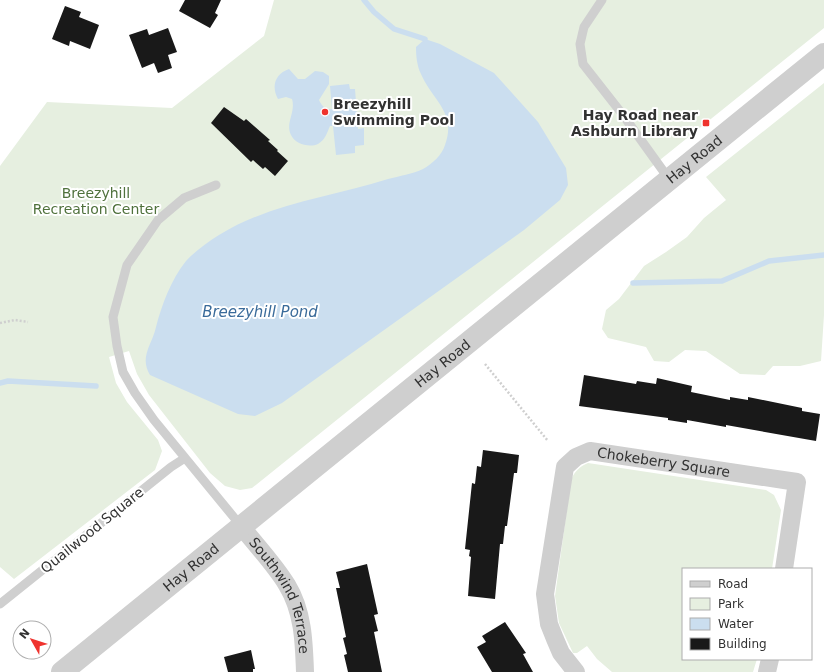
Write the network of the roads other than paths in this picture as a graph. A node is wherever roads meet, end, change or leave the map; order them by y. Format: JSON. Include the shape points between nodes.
{"nodes":[{"id":1,"x":602,"y":0,"type":"edge"},
{"id":2,"x":824,"y":54,"type":"edge"},
{"id":3,"x":670,"y":180,"type":"junction"},
{"id":4,"x":216,"y":185,"type":"dead end"},
{"id":5,"x":185,"y":458,"type":"junction"},
{"id":6,"x":241,"y":526,"type":"junction"},
{"id":7,"x":784,"y":568,"type":"edge"},
{"id":8,"x":0,"y":604,"type":"edge"},
{"id":9,"x":770,"y":660,"type":"edge"},
{"id":10,"x":62,"y":672,"type":"edge"},
{"id":11,"x":305,"y":672,"type":"edge"},
{"id":12,"x":576,"y":672,"type":"edge"},
{"id":13,"x":766,"y":672,"type":"edge"}],
"edges":[{"from":1,"to":3,"type":"lane","via":[[584,27],[580,44],[583,64]]},
{"from":2,"to":3,"type":"street","name":"Hay Road"},
{"from":3,"to":6,"type":"street","name":"Hay Road"},
{"from":4,"to":5,"type":"lane","via":[[184,198],[158,220],[127,265],[113,317],[123,372],[146,409]]},
{"from":5,"to":6,"type":"lane"},
{"from":5,"to":8,"type":"lane","name":"Quailwood Square"},
{"from":6,"to":10,"type":"street","name":"Hay Road"},
{"from":6,"to":11,"type":"street","name":"Southwind Terrace","via":[[287,585],[297,606],[304,637]]},
{"from":7,"to":12,"type":"street","name":"Chokeberry Square","via":[[797,482],[590,451],[576,457],[565,467],[545,594],[549,624],[561,653]]},
{"from":9,"to":13,"type":"street"}]}
